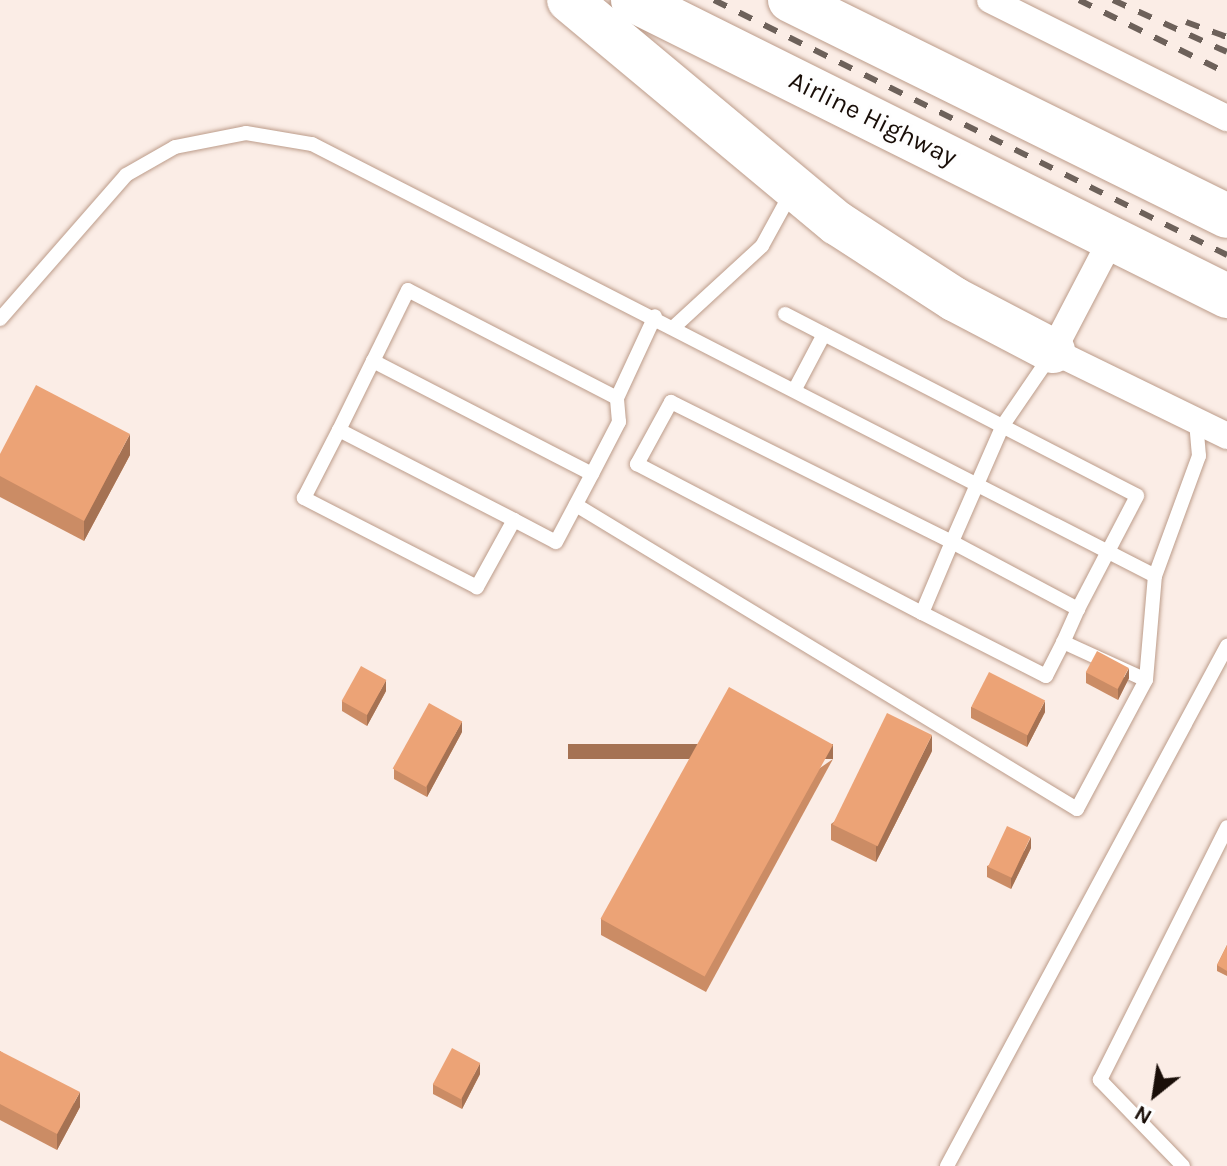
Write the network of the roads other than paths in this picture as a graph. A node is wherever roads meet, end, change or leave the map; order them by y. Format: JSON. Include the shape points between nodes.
{"nodes":[{"id":1,"x":569,"y":0,"type":"edge"},
{"id":2,"x":633,"y":0,"type":"edge"},
{"id":3,"x":790,"y":0,"type":"edge"},
{"id":4,"x":990,"y":0,"type":"edge"},
{"id":5,"x":1227,"y":118,"type":"edge"},
{"id":6,"x":793,"y":189,"type":"junction"},
{"id":7,"x":1227,"y":216,"type":"edge"},
{"id":8,"x":1112,"y":238,"type":"junction"},
{"id":9,"x":1227,"y":296,"type":"edge"},
{"id":10,"x":785,"y":314,"type":"dead end"},
{"id":11,"x":655,"y":316,"type":"junction"},
{"id":12,"x":0,"y":319,"type":"edge"},
{"id":13,"x":675,"y":326,"type":"junction"},
{"id":14,"x":824,"y":334,"type":"junction"},
{"id":15,"x":1053,"y":351,"type":"junction"},
{"id":16,"x":373,"y":361,"type":"junction"},
{"id":17,"x":795,"y":389,"type":"junction"},
{"id":18,"x":617,"y":398,"type":"junction"},
{"id":19,"x":1196,"y":420,"type":"junction"},
{"id":20,"x":1003,"y":425,"type":"junction"},
{"id":21,"x":339,"y":430,"type":"junction"},
{"id":22,"x":1227,"y":436,"type":"edge"},
{"id":23,"x":592,"y":474,"type":"junction"},
{"id":24,"x":977,"y":485,"type":"junction"},
{"id":25,"x":576,"y":505,"type":"junction"},
{"id":26,"x":514,"y":520,"type":"junction"},
{"id":27,"x":952,"y":542,"type":"junction"},
{"id":28,"x":1108,"y":552,"type":"junction"},
{"id":29,"x":1155,"y":576,"type":"junction"},
{"id":30,"x":1078,"y":609,"type":"junction"},
{"id":31,"x":922,"y":613,"type":"junction"},
{"id":32,"x":1063,"y":642,"type":"junction"},
{"id":33,"x":1227,"y":646,"type":"edge"},
{"id":34,"x":1146,"y":680,"type":"junction"},
{"id":35,"x":1227,"y":827,"type":"edge"},
{"id":36,"x":947,"y":1166,"type":"edge"},
{"id":37,"x":1183,"y":1166,"type":"edge"}],
"edges":[{"from":1,"to":6,"type":"highway"},
{"from":2,"to":8,"type":"highway","name":"Airline Highway"},
{"from":3,"to":7,"type":"highway"},
{"from":4,"to":5,"type":"street"},
{"from":6,"to":13,"type":"lane","via":[[762,246]]},
{"from":6,"to":15,"type":"highway","via":[[942,292]]},
{"from":8,"to":9,"type":"highway","name":"Airline Highway"},
{"from":8,"to":15,"type":"street"},
{"from":10,"to":14,"type":"lane"},
{"from":11,"to":12,"type":"lane","via":[[312,144],[246,133],[175,147],[126,175]]},
{"from":11,"to":13,"type":"lane"},
{"from":11,"to":18,"type":"lane"},
{"from":13,"to":17,"type":"lane"},
{"from":14,"to":17,"type":"lane"},
{"from":14,"to":20,"type":"lane"},
{"from":15,"to":19,"type":"street"},
{"from":15,"to":20,"type":"lane"},
{"from":16,"to":18,"type":"lane","via":[[408,290]]},
{"from":16,"to":21,"type":"lane"},
{"from":16,"to":23,"type":"lane"},
{"from":17,"to":24,"type":"lane"},
{"from":18,"to":23,"type":"lane","via":[[619,422]]},
{"from":19,"to":22,"type":"street"},
{"from":19,"to":29,"type":"lane","via":[[1199,456]]},
{"from":20,"to":24,"type":"lane"},
{"from":20,"to":28,"type":"lane","via":[[1137,496]]},
{"from":21,"to":26,"type":"lane"},
{"from":21,"to":26,"type":"lane","via":[[304,498],[477,587]]},
{"from":23,"to":25,"type":"lane"},
{"from":24,"to":27,"type":"lane"},
{"from":24,"to":28,"type":"lane"},
{"from":25,"to":26,"type":"lane","via":[[556,542]]},
{"from":25,"to":34,"type":"lane","via":[[1077,809]]},
{"from":27,"to":30,"type":"lane"},
{"from":27,"to":31,"type":"lane"},
{"from":27,"to":31,"type":"lane","via":[[671,402],[637,464]]},
{"from":28,"to":29,"type":"lane"},
{"from":28,"to":30,"type":"lane"},
{"from":29,"to":34,"type":"lane"},
{"from":30,"to":32,"type":"lane"},
{"from":31,"to":32,"type":"lane","via":[[1046,676]]},
{"from":32,"to":34,"type":"lane"},
{"from":33,"to":36,"type":"lane"},
{"from":35,"to":37,"type":"lane","via":[[1100,1080]]}]}
